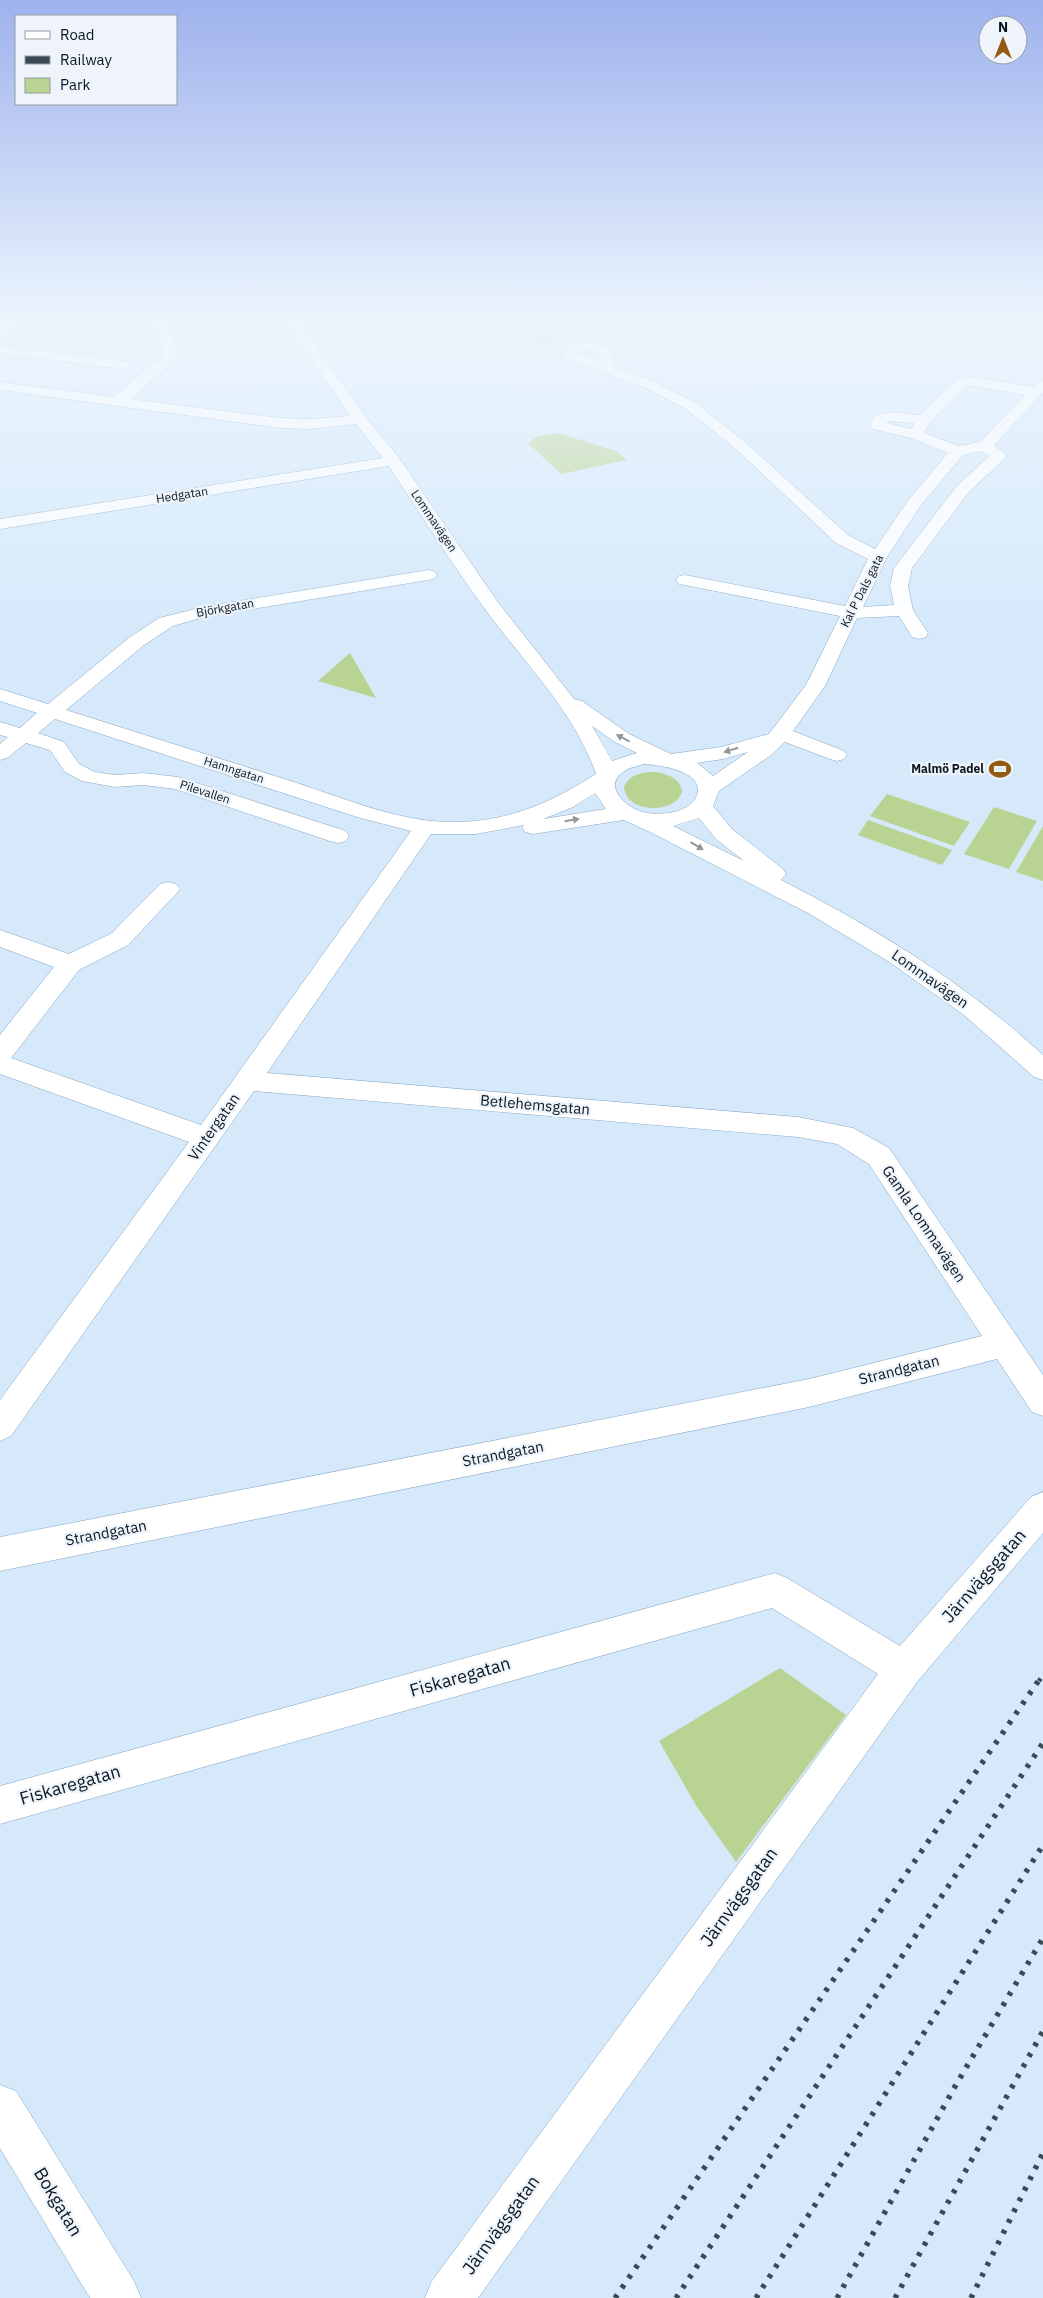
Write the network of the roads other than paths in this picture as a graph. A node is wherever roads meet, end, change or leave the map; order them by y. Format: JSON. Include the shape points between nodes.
{"nodes":[{"id":1,"x":366,"y":426,"type":"edge"},
{"id":2,"x":716,"y":426,"type":"edge"},
{"id":3,"x":879,"y":426,"type":"edge"},
{"id":4,"x":920,"y":426,"type":"edge"},
{"id":5,"x":1004,"y":426,"type":"edge"},
{"id":6,"x":915,"y":435,"type":"junction"},
{"id":7,"x":986,"y":446,"type":"junction"},
{"id":8,"x":958,"y":451,"type":"junction"},
{"id":9,"x":393,"y":461,"type":"junction"},
{"id":10,"x":0,"y":524,"type":"edge"},
{"id":11,"x":878,"y":557,"type":"junction"},
{"id":12,"x":428,"y":575,"type":"dead end"},
{"id":13,"x":685,"y":580,"type":"dead end"},
{"id":14,"x":904,"y":610,"type":"junction"},
{"id":15,"x":851,"y":613,"type":"junction"},
{"id":16,"x":919,"y":633,"type":"dead end"},
{"id":17,"x":0,"y":695,"type":"edge"},
{"id":18,"x":563,"y":696,"type":"junction"},
{"id":19,"x":52,"y":711,"type":"junction"},
{"id":20,"x":0,"y":728,"type":"edge"},
{"id":21,"x":779,"y":735,"type":"junction"},
{"id":22,"x":23,"y":736,"type":"junction"},
{"id":23,"x":0,"y":754,"type":"edge"},
{"id":24,"x":837,"y":755,"type":"dead end"},
{"id":25,"x":670,"y":760,"type":"junction"},
{"id":26,"x":606,"y":776,"type":"junction"},
{"id":27,"x":705,"y":797,"type":"junction"},
{"id":28,"x":631,"y":816,"type":"junction"},
{"id":29,"x":425,"y":827,"type":"junction"},
{"id":30,"x":472,"y":827,"type":"junction"},
{"id":31,"x":338,"y":836,"type":"dead end"},
{"id":32,"x":168,"y":889,"type":"dead end"},
{"id":33,"x":808,"y":902,"type":"junction"},
{"id":34,"x":0,"y":938,"type":"edge"},
{"id":35,"x":70,"y":964,"type":"junction"},
{"id":36,"x":0,"y":1053,"type":"edge"},
{"id":37,"x":0,"y":1064,"type":"edge"},
{"id":38,"x":1043,"y":1070,"type":"edge"},
{"id":39,"x":246,"y":1081,"type":"junction"},
{"id":40,"x":823,"y":1130,"type":"joint"},
{"id":41,"x":207,"y":1138,"type":"junction"},
{"id":42,"x":1005,"y":1344,"type":"junction"},
{"id":43,"x":1043,"y":1402,"type":"edge"},
{"id":44,"x":0,"y":1426,"type":"edge"},
{"id":45,"x":1043,"y":1508,"type":"edge"},
{"id":46,"x":0,"y":1554,"type":"edge"},
{"id":47,"x":904,"y":1669,"type":"junction"},
{"id":48,"x":0,"y":1805,"type":"edge"},
{"id":49,"x":0,"y":2107,"type":"edge"},
{"id":50,"x":117,"y":2298,"type":"edge"},
{"id":51,"x":449,"y":2298,"type":"edge"}],
"edges":[{"from":1,"to":9,"type":"street","name":"Lommavägen"},
{"from":2,"to":11,"type":"street","via":[[842,538]]},
{"from":3,"to":6,"type":"street"},
{"from":4,"to":6,"type":"street"},
{"from":5,"to":7,"type":"street"},
{"from":6,"to":8,"type":"street"},
{"from":7,"to":8,"type":"street"},
{"from":7,"to":14,"type":"street","via":[[999,455],[962,490],[903,568],[899,586]]},
{"from":8,"to":11,"type":"street","name":"Kal P Dals gata","via":[[915,502]]},
{"from":9,"to":10,"type":"street","name":"Hedgatan"},
{"from":9,"to":18,"type":"street","name":"Lommavägen","via":[[491,605]]},
{"from":11,"to":15,"type":"street","name":"Kal P Dals gata"},
{"from":12,"to":19,"type":"street","name":"Björkgatan","via":[[204,612],[166,622],[137,641]]},
{"from":13,"to":15,"type":"street"},
{"from":14,"to":15,"type":"street"},
{"from":14,"to":16,"type":"street"},
{"from":15,"to":21,"type":"street","name":"Kal P Dals gata","via":[[815,686]]},
{"from":17,"to":19,"type":"street","name":"Hamngatan"},
{"from":25,"to":18,"type":"street","name":"Lommavägen","one_way":true,"via":[[622,738]]},
{"from":18,"to":26,"type":"street","name":"Lommavägen","via":[[600,754]]},
{"from":19,"to":22,"type":"street"},
{"from":19,"to":29,"type":"street","name":"Hamngatan","via":[[365,812]]},
{"from":20,"to":22,"type":"street","name":"Pilevallen"},
{"from":21,"to":24,"type":"street"},
{"from":21,"to":25,"type":"street","one_way":true,"via":[[723,753]]},
{"from":21,"to":27,"type":"street","name":"Kal P Dals gata","via":[[764,752]]},
{"from":22,"to":23,"type":"street"},
{"from":22,"to":31,"type":"street","name":"Pilevallen","via":[[56,746],[72,768],[89,777],[178,783]]},
{"from":25,"to":26,"type":"street","name":"Lommavägen","via":[[635,760],[621,764]]},
{"from":25,"to":27,"type":"street","name":"Lommavägen","via":[[695,770],[702,777]]},
{"from":26,"to":28,"type":"street","name":"Lommavägen","via":[[603,786],[609,803]]},
{"from":26,"to":30,"type":"street","name":"Hamngatan","via":[[561,804],[511,821]]},
{"from":27,"to":28,"type":"street","via":[[691,814],[675,819],[656,821]]},
{"from":27,"to":33,"type":"street","name":"Lommavägen","via":[[710,819],[719,830]]},
{"from":30,"to":28,"type":"street","name":"Hamngatan","one_way":true,"via":[[529,827]]},
{"from":28,"to":33,"type":"street","name":"Lommavägen","one_way":true,"via":[[685,839]]},
{"from":29,"to":30,"type":"street","name":"Hamngatan"},
{"from":29,"to":39,"type":"street","name":"Vintergatan"},
{"from":32,"to":35,"type":"street","via":[[120,939]]},
{"from":33,"to":38,"type":"street","name":"Lommavägen","via":[[904,959],[974,1010]]},
{"from":34,"to":35,"type":"street"},
{"from":35,"to":36,"type":"street"},
{"from":37,"to":41,"type":"street"},
{"from":39,"to":40,"type":"street","name":"Betlehemsgatan"},
{"from":39,"to":41,"type":"street","name":"Vintergatan"},
{"from":40,"to":42,"type":"street","name":"Gamla Lommavägen","via":[[843,1135],[879,1156]]},
{"from":41,"to":44,"type":"street","name":"Vintergatan"},
{"from":42,"to":43,"type":"street"},
{"from":42,"to":46,"type":"street","name":"Strandgatan","via":[[809,1392]]},
{"from":45,"to":47,"type":"street","name":"Järnvägsgatan"},
{"from":47,"to":48,"type":"street","name":"Fiskaregatan","via":[[775,1590]]},
{"from":47,"to":51,"type":"street","name":"Järnvägsgatan"},
{"from":49,"to":50,"type":"street","name":"Bokgatan"}]}
